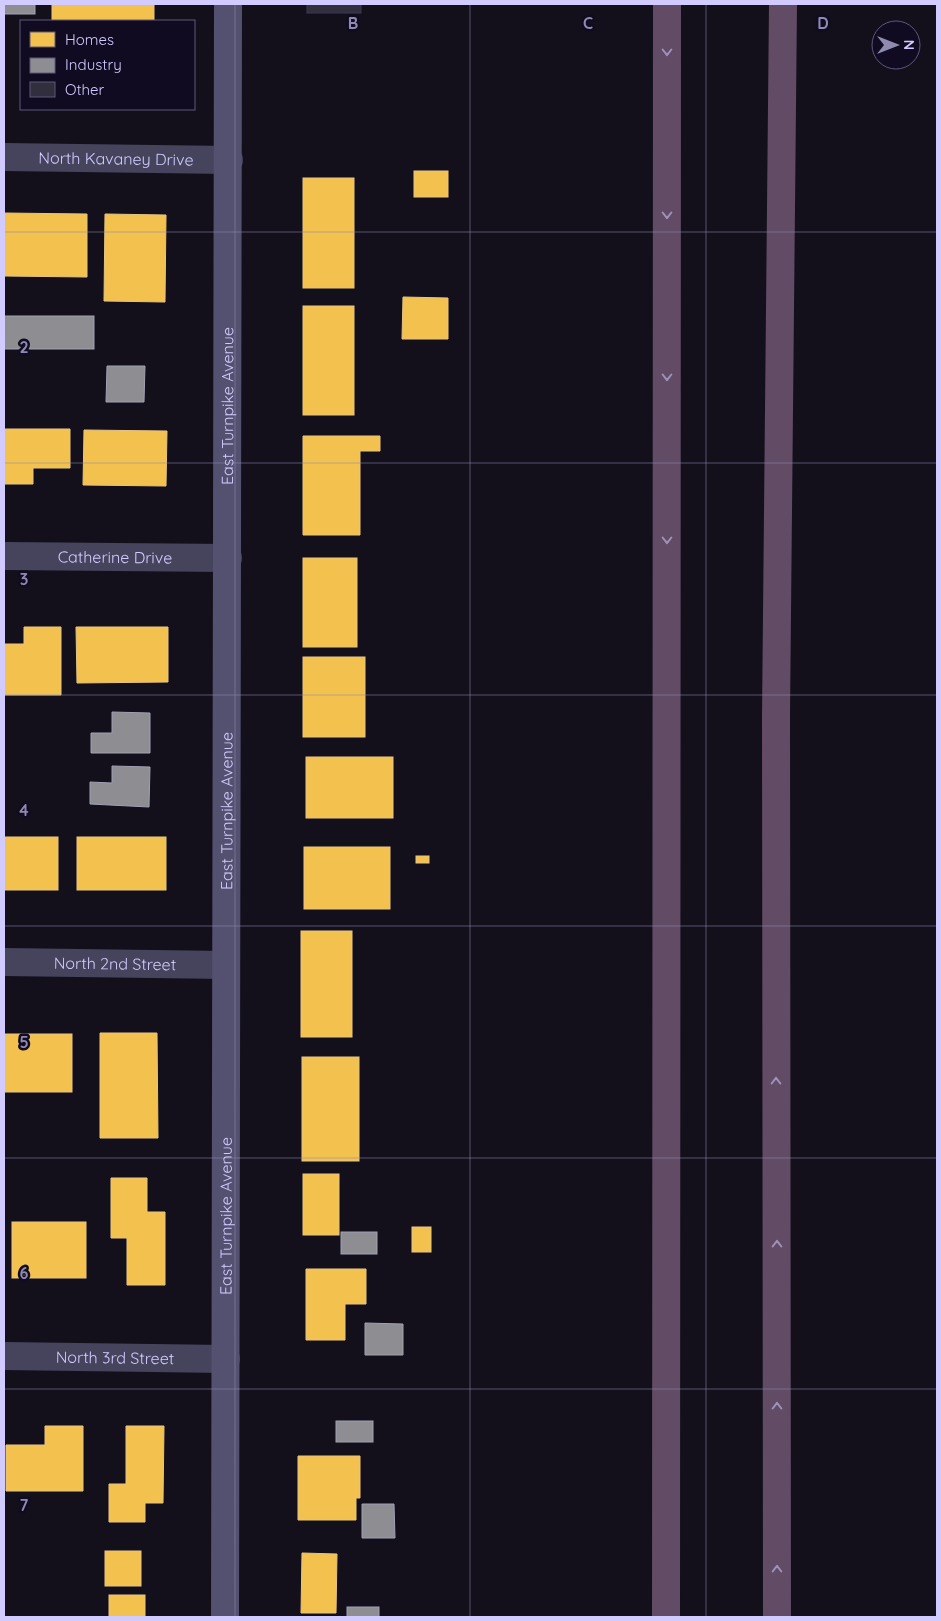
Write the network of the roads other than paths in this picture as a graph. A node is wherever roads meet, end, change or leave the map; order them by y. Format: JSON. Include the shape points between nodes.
{"nodes":[{"id":1,"x":228,"y":4,"type":"edge"},
{"id":2,"x":667,"y":4,"type":"edge"},
{"id":3,"x":782,"y":4,"type":"edge"},
{"id":4,"x":4,"y":157,"type":"edge"},
{"id":5,"x":229,"y":160,"type":"junction"},
{"id":6,"x":4,"y":556,"type":"edge"},
{"id":7,"x":228,"y":558,"type":"junction"},
{"id":8,"x":4,"y":962,"type":"edge"},
{"id":9,"x":226,"y":965,"type":"junction"},
{"id":10,"x":4,"y":1356,"type":"edge"},
{"id":11,"x":226,"y":1359,"type":"junction"},
{"id":12,"x":225,"y":1617,"type":"edge"},
{"id":13,"x":666,"y":1617,"type":"edge"},
{"id":14,"x":778,"y":1617,"type":"edge"}],
"edges":[{"from":1,"to":5,"type":"street","name":"East Turnpike Avenue"},
{"from":2,"to":13,"type":"highway","one_way":true},
{"from":14,"to":3,"type":"highway","one_way":true,"via":[[776,715]]},
{"from":4,"to":5,"type":"street","name":"North Kavaney Drive"},
{"from":5,"to":7,"type":"street","name":"East Turnpike Avenue"},
{"from":6,"to":7,"type":"street","name":"Catherine Drive"},
{"from":7,"to":9,"type":"street","name":"East Turnpike Avenue"},
{"from":8,"to":9,"type":"street","name":"North 2nd Street"},
{"from":9,"to":11,"type":"street","name":"East Turnpike Avenue"},
{"from":10,"to":11,"type":"street","name":"North 3rd Street"},
{"from":11,"to":12,"type":"street","name":"East Turnpike Avenue"}]}
